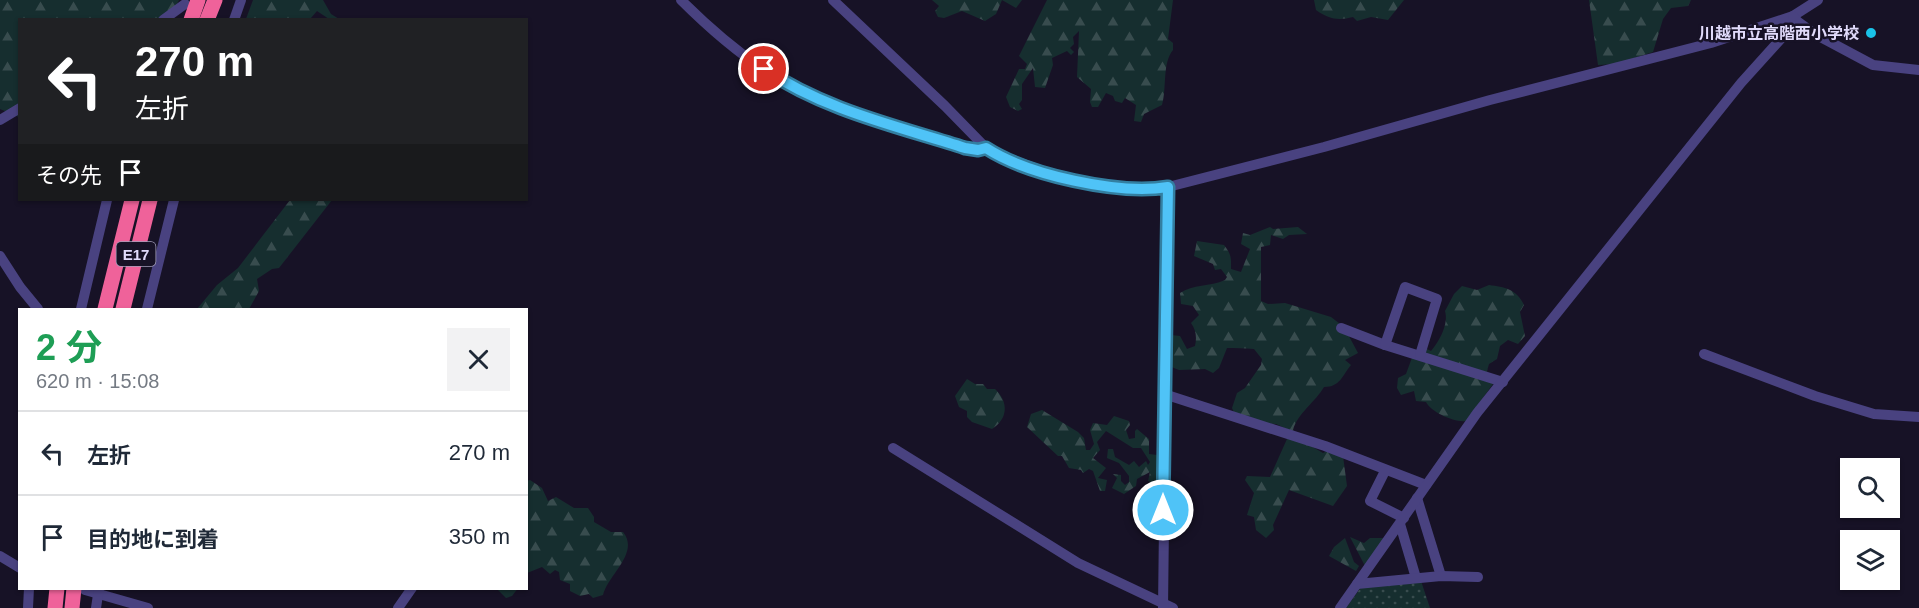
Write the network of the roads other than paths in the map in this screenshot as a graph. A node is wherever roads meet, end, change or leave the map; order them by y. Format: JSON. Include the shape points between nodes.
{"nodes":[{"id":1,"x":215,"y":0,"type":"edge"},
{"id":2,"x":241,"y":0,"type":"edge"},
{"id":3,"x":681,"y":0,"type":"edge"},
{"id":4,"x":832,"y":0,"type":"edge"},
{"id":5,"x":1818,"y":0,"type":"edge"},
{"id":6,"x":191,"y":2,"type":"edge"},
{"id":7,"x":166,"y":18,"type":"edge"},
{"id":8,"x":191,"y":18,"type":"edge"},
{"id":9,"x":208,"y":18,"type":"edge"},
{"id":10,"x":235,"y":18,"type":"edge"},
{"id":11,"x":1795,"y":19,"type":"junction"},
{"id":12,"x":1919,"y":70,"type":"edge"},
{"id":13,"x":18,"y":109,"type":"edge"},
{"id":14,"x":0,"y":120,"type":"edge"},
{"id":15,"x":986,"y":148,"type":"junction"},
{"id":16,"x":1168,"y":187,"type":"junction"},
{"id":17,"x":107,"y":201,"type":"edge"},
{"id":18,"x":132,"y":201,"type":"edge"},
{"id":19,"x":150,"y":201,"type":"edge"},
{"id":20,"x":174,"y":201,"type":"edge"},
{"id":21,"x":0,"y":256,"type":"edge"},
{"id":22,"x":37,"y":308,"type":"edge"},
{"id":23,"x":81,"y":308,"type":"edge"},
{"id":24,"x":105,"y":308,"type":"edge"},
{"id":25,"x":123,"y":308,"type":"edge"},
{"id":26,"x":147,"y":308,"type":"edge"},
{"id":27,"x":1341,"y":328,"type":"dead end"},
{"id":28,"x":1385,"y":345,"type":"junction"},
{"id":29,"x":1704,"y":354,"type":"dead end"},
{"id":30,"x":1420,"y":356,"type":"junction"},
{"id":31,"x":1503,"y":382,"type":"junction"},
{"id":32,"x":1164,"y":393,"type":"junction"},
{"id":33,"x":1919,"y":417,"type":"edge"},
{"id":34,"x":893,"y":448,"type":"dead end"},
{"id":35,"x":1384,"y":471,"type":"junction"},
{"id":36,"x":1426,"y":485,"type":"junction"},
{"id":37,"x":1418,"y":498,"type":"junction"},
{"id":38,"x":1402,"y":521,"type":"junction"},
{"id":39,"x":0,"y":556,"type":"edge"},
{"id":40,"x":18,"y":567,"type":"edge"},
{"id":41,"x":1441,"y":576,"type":"junction"},
{"id":42,"x":1479,"y":577,"type":"dead end"},
{"id":43,"x":1416,"y":578,"type":"junction"},
{"id":44,"x":1357,"y":584,"type":"junction"},
{"id":45,"x":29,"y":590,"type":"edge"},
{"id":46,"x":57,"y":590,"type":"edge"},
{"id":47,"x":79,"y":590,"type":"edge"},
{"id":48,"x":99,"y":590,"type":"edge"},
{"id":49,"x":411,"y":590,"type":"edge"},
{"id":50,"x":1166,"y":607,"type":"edge"},
{"id":51,"x":28,"y":608,"type":"edge"},
{"id":52,"x":55,"y":608,"type":"edge"},
{"id":53,"x":72,"y":608,"type":"edge"},
{"id":54,"x":96,"y":608,"type":"edge"},
{"id":55,"x":148,"y":608,"type":"edge"},
{"id":56,"x":398,"y":608,"type":"edge"},
{"id":57,"x":1340,"y":608,"type":"edge"}],
"edges":[{"from":1,"to":9,"type":"highway"},
{"from":2,"to":10,"type":"street"},
{"from":3,"to":15,"type":"street","via":[[746,56],[809,95],[965,148]]},
{"from":4,"to":15,"type":"street"},
{"from":5,"to":11,"type":"street"},
{"from":6,"to":7,"type":"street"},
{"from":6,"to":8,"type":"highway"},
{"from":11,"to":12,"type":"street","via":[[1873,65]]},
{"from":11,"to":16,"type":"street"},
{"from":11,"to":31,"type":"street"},
{"from":13,"to":14,"type":"street"},
{"from":15,"to":16,"type":"street","via":[[1046,172],[1118,189]]},
{"from":16,"to":32,"type":"street"},
{"from":17,"to":23,"type":"street"},
{"from":18,"to":24,"type":"highway","number":"E17"},
{"from":19,"to":25,"type":"highway","number":"E17"},
{"from":20,"to":26,"type":"street"},
{"from":21,"to":22,"type":"street"},
{"from":27,"to":28,"type":"street"},
{"from":28,"to":30,"type":"street"},
{"from":28,"to":30,"type":"street","via":[[1405,287],[1437,299]]},
{"from":29,"to":33,"type":"street","via":[[1874,414]]},
{"from":30,"to":31,"type":"street"},
{"from":31,"to":36,"type":"street"},
{"from":32,"to":35,"type":"street","via":[[1325,446]]},
{"from":32,"to":50,"type":"street"},
{"from":34,"to":50,"type":"street","via":[[1078,562]]},
{"from":35,"to":36,"type":"street"},
{"from":35,"to":38,"type":"street","via":[[1370,501]]},
{"from":36,"to":37,"type":"street"},
{"from":37,"to":38,"type":"street"},
{"from":37,"to":41,"type":"street"},
{"from":38,"to":43,"type":"street"},
{"from":38,"to":44,"type":"street"},
{"from":39,"to":40,"type":"street"},
{"from":41,"to":42,"type":"street"},
{"from":41,"to":43,"type":"street"},
{"from":43,"to":44,"type":"street"},
{"from":44,"to":57,"type":"street"},
{"from":45,"to":51,"type":"street"},
{"from":46,"to":52,"type":"highway"},
{"from":47,"to":53,"type":"highway"},
{"from":48,"to":54,"type":"street"},
{"from":48,"to":55,"type":"street"},
{"from":49,"to":56,"type":"street"}]}
